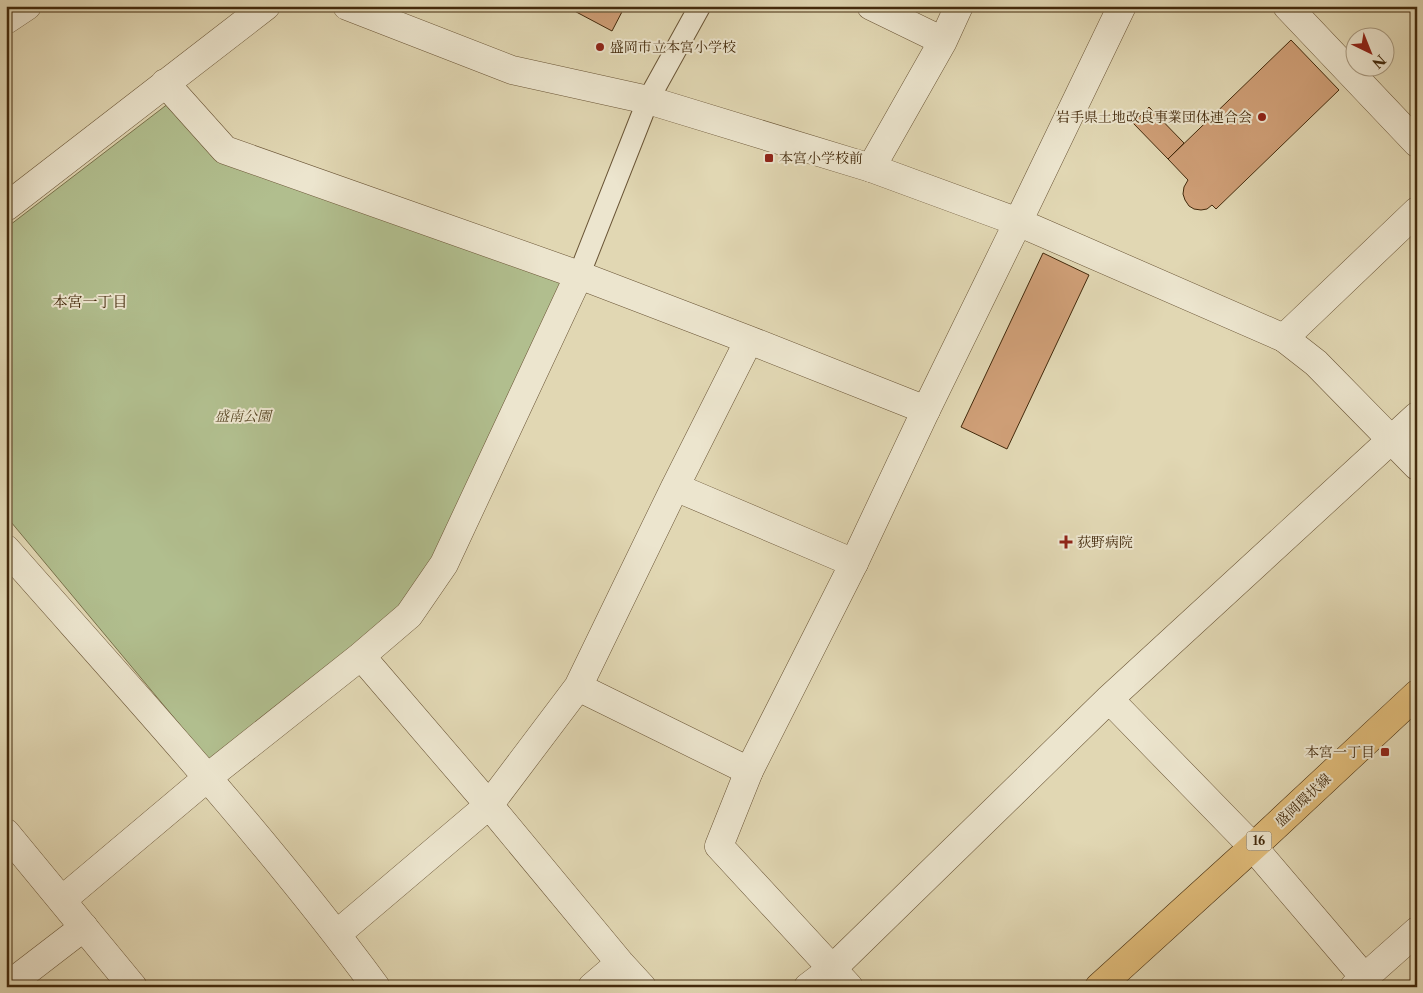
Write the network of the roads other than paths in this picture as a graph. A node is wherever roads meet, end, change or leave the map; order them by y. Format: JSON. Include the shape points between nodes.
{"nodes":[{"id":1,"x":27,"y":6,"type":"edge"},
{"id":2,"x":266,"y":6,"type":"edge"},
{"id":3,"x":347,"y":6,"type":"edge"},
{"id":4,"x":700,"y":6,"type":"edge"},
{"id":5,"x":871,"y":6,"type":"edge"},
{"id":6,"x":959,"y":6,"type":"edge"},
{"id":7,"x":1122,"y":6,"type":"edge"},
{"id":8,"x":1287,"y":6,"type":"edge"},
{"id":9,"x":6,"y":20,"type":"edge"},
{"id":10,"x":943,"y":41,"type":"junction"},
{"id":11,"x":166,"y":83,"type":"junction"},
{"id":12,"x":648,"y":100,"type":"junction"},
{"id":13,"x":1417,"y":143,"type":"edge"},
{"id":14,"x":871,"y":168,"type":"junction"},
{"id":15,"x":6,"y":207,"type":"edge"},
{"id":16,"x":1417,"y":211,"type":"edge"},
{"id":17,"x":1018,"y":222,"type":"junction"},
{"id":18,"x":579,"y":275,"type":"junction"},
{"id":19,"x":1284,"y":338,"type":"junction"},
{"id":20,"x":749,"y":340,"type":"junction"},
{"id":21,"x":926,"y":410,"type":"junction"},
{"id":22,"x":1417,"y":416,"type":"edge"},
{"id":23,"x":1391,"y":440,"type":"junction"},
{"id":24,"x":1417,"y":466,"type":"edge"},
{"id":25,"x":676,"y":487,"type":"junction"},
{"id":26,"x":6,"y":549,"type":"edge"},
{"id":27,"x":854,"y":563,"type":"junction"},
{"id":28,"x":361,"y":656,"type":"junction"},
{"id":29,"x":578,"y":686,"type":"junction"},
{"id":30,"x":1417,"y":694,"type":"edge"},
{"id":31,"x":1109,"y":698,"type":"junction"},
{"id":32,"x":749,"y":771,"type":"junction"},
{"id":33,"x":207,"y":778,"type":"junction"},
{"id":34,"x":489,"y":804,"type":"junction"},
{"id":35,"x":6,"y":833,"type":"edge"},
{"id":36,"x":1253,"y":847,"type":"junction"},
{"id":37,"x":62,"y":900,"type":"junction"},
{"id":38,"x":84,"y":927,"type":"junction"},
{"id":39,"x":1417,"y":931,"type":"edge"},
{"id":40,"x":337,"y":934,"type":"junction"},
{"id":41,"x":620,"y":963,"type":"junction"},
{"id":42,"x":841,"y":978,"type":"edge"},
{"id":43,"x":1359,"y":982,"type":"edge"},
{"id":44,"x":6,"y":987,"type":"edge"},
{"id":45,"x":133,"y":987,"type":"edge"},
{"id":46,"x":376,"y":987,"type":"edge"},
{"id":47,"x":592,"y":987,"type":"edge"},
{"id":48,"x":642,"y":987,"type":"edge"},
{"id":49,"x":808,"y":987,"type":"edge"},
{"id":50,"x":1099,"y":987,"type":"edge"}],
"edges":[{"from":1,"to":9,"type":"street"},
{"from":2,"to":11,"type":"street"},
{"from":3,"to":12,"type":"street","via":[[512,70]]},
{"from":4,"to":12,"type":"street"},
{"from":5,"to":10,"type":"street"},
{"from":6,"to":10,"type":"street"},
{"from":7,"to":17,"type":"street"},
{"from":8,"to":13,"type":"street"},
{"from":10,"to":14,"type":"street"},
{"from":11,"to":15,"type":"street"},
{"from":11,"to":18,"type":"street","via":[[225,150]]},
{"from":12,"to":14,"type":"street"},
{"from":12,"to":18,"type":"street"},
{"from":14,"to":17,"type":"street"},
{"from":16,"to":19,"type":"street"},
{"from":17,"to":19,"type":"street"},
{"from":17,"to":21,"type":"street"},
{"from":18,"to":20,"type":"street"},
{"from":18,"to":28,"type":"street","via":[[444,564],[409,615]]},
{"from":19,"to":23,"type":"street","via":[[1316,363]]},
{"from":20,"to":21,"type":"street"},
{"from":20,"to":25,"type":"street"},
{"from":21,"to":27,"type":"street"},
{"from":22,"to":23,"type":"street"},
{"from":23,"to":24,"type":"street"},
{"from":23,"to":31,"type":"street"},
{"from":25,"to":27,"type":"street"},
{"from":25,"to":29,"type":"street"},
{"from":26,"to":33,"type":"street"},
{"from":27,"to":32,"type":"street"},
{"from":28,"to":33,"type":"street"},
{"from":28,"to":34,"type":"street"},
{"from":29,"to":32,"type":"street"},
{"from":29,"to":34,"type":"street"},
{"from":30,"to":36,"type":"main road","name":"盛岡環状線","number":"16"},
{"from":31,"to":36,"type":"street"},
{"from":31,"to":42,"type":"street"},
{"from":32,"to":42,"type":"street","via":[[718,846]]},
{"from":33,"to":37,"type":"street"},
{"from":33,"to":40,"type":"street"},
{"from":34,"to":40,"type":"street"},
{"from":34,"to":41,"type":"street"},
{"from":35,"to":37,"type":"street"},
{"from":36,"to":43,"type":"street"},
{"from":36,"to":50,"type":"main road","name":"盛岡環状線","number":"16"},
{"from":37,"to":38,"type":"street"},
{"from":38,"to":44,"type":"street"},
{"from":38,"to":45,"type":"street"},
{"from":39,"to":43,"type":"street"},
{"from":40,"to":46,"type":"street"},
{"from":41,"to":47,"type":"street"},
{"from":41,"to":48,"type":"street"},
{"from":42,"to":49,"type":"street"}]}
